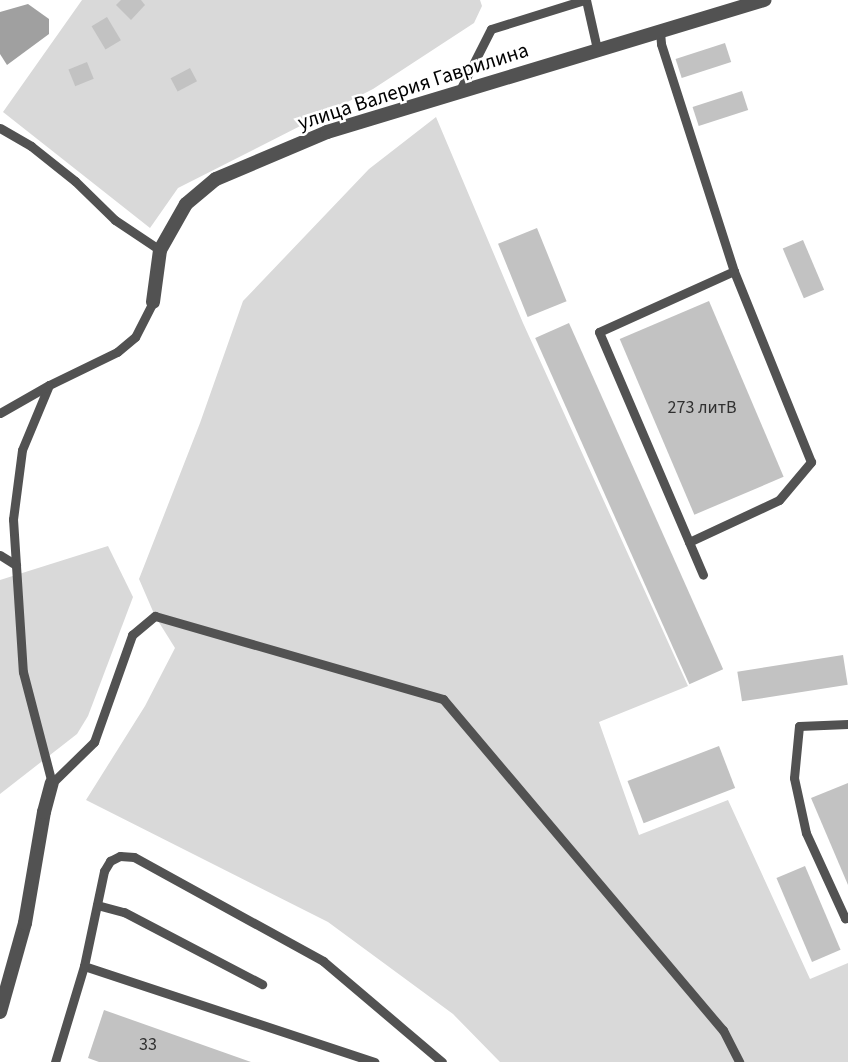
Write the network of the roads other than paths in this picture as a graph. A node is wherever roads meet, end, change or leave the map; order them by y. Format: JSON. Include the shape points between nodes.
{"nodes":[{"id":1,"x":585,"y":0,"type":"edge"},
{"id":2,"x":764,"y":0,"type":"edge"},
{"id":3,"x":660,"y":32,"type":"junction"},
{"id":4,"x":597,"y":49,"type":"junction"},
{"id":5,"x":460,"y":90,"type":"junction"},
{"id":6,"x":0,"y":128,"type":"edge"},
{"id":7,"x":160,"y":250,"type":"junction"},
{"id":8,"x":734,"y":271,"type":"junction"},
{"id":9,"x":153,"y":302,"type":"joint"},
{"id":10,"x":49,"y":385,"type":"junction"},
{"id":11,"x":0,"y":413,"type":"edge"},
{"id":12,"x":689,"y":542,"type":"junction"},
{"id":13,"x":0,"y":555,"type":"edge"},
{"id":14,"x":16,"y":565,"type":"junction"},
{"id":15,"x":703,"y":575,"type":"dead end"},
{"id":16,"x":848,"y":724,"type":"edge"},
{"id":17,"x":52,"y":783,"type":"junction"},
{"id":18,"x":97,"y":905,"type":"junction"},
{"id":19,"x":848,"y":917,"type":"edge"},
{"id":20,"x":84,"y":966,"type":"junction"},
{"id":21,"x":262,"y":984,"type":"dead end"},
{"id":22,"x":0,"y":1012,"type":"edge"},
{"id":23,"x":55,"y":1062,"type":"edge"},
{"id":24,"x":375,"y":1062,"type":"edge"},
{"id":25,"x":442,"y":1062,"type":"edge"},
{"id":26,"x":739,"y":1062,"type":"edge"}],
"edges":[{"from":1,"to":4,"type":"lane"},
{"from":1,"to":5,"type":"lane","via":[[491,29]]},
{"from":2,"to":3,"type":"street","name":"улица Валерия Гаврилина"},
{"from":3,"to":4,"type":"street","name":"улица Валерия Гаврилина"},
{"from":3,"to":8,"type":"lane","via":[[660,44]]},
{"from":4,"to":5,"type":"street","name":"улица Валерия Гаврилина"},
{"from":5,"to":7,"type":"street","name":"улица Валерия Гаврилина","via":[[327,132],[216,179],[186,205]]},
{"from":6,"to":7,"type":"lane","via":[[31,146],[115,220]]},
{"from":7,"to":9,"type":"street","name":"улица Валерия Гаврилина"},
{"from":8,"to":12,"type":"lane","via":[[811,462],[779,500]]},
{"from":8,"to":12,"type":"lane","via":[[599,332]]},
{"from":9,"to":10,"type":"lane","via":[[135,337],[117,352]]},
{"from":10,"to":11,"type":"lane"},
{"from":10,"to":14,"type":"lane","via":[[22,450],[13,519]]},
{"from":12,"to":15,"type":"lane"},
{"from":13,"to":14,"type":"lane"},
{"from":14,"to":17,"type":"lane","via":[[23,672]]},
{"from":16,"to":19,"type":"lane","via":[[799,726],[794,778],[806,833]]},
{"from":17,"to":22,"type":"street","via":[[25,923]]},
{"from":17,"to":26,"type":"lane","via":[[94,743],[132,635],[155,616],[443,699],[723,1030]]},
{"from":18,"to":20,"type":"lane"},
{"from":18,"to":21,"type":"lane","via":[[124,912]]},
{"from":18,"to":25,"type":"lane","via":[[110,861],[134,857],[323,961]]},
{"from":20,"to":23,"type":"lane"},
{"from":20,"to":24,"type":"lane"}]}
